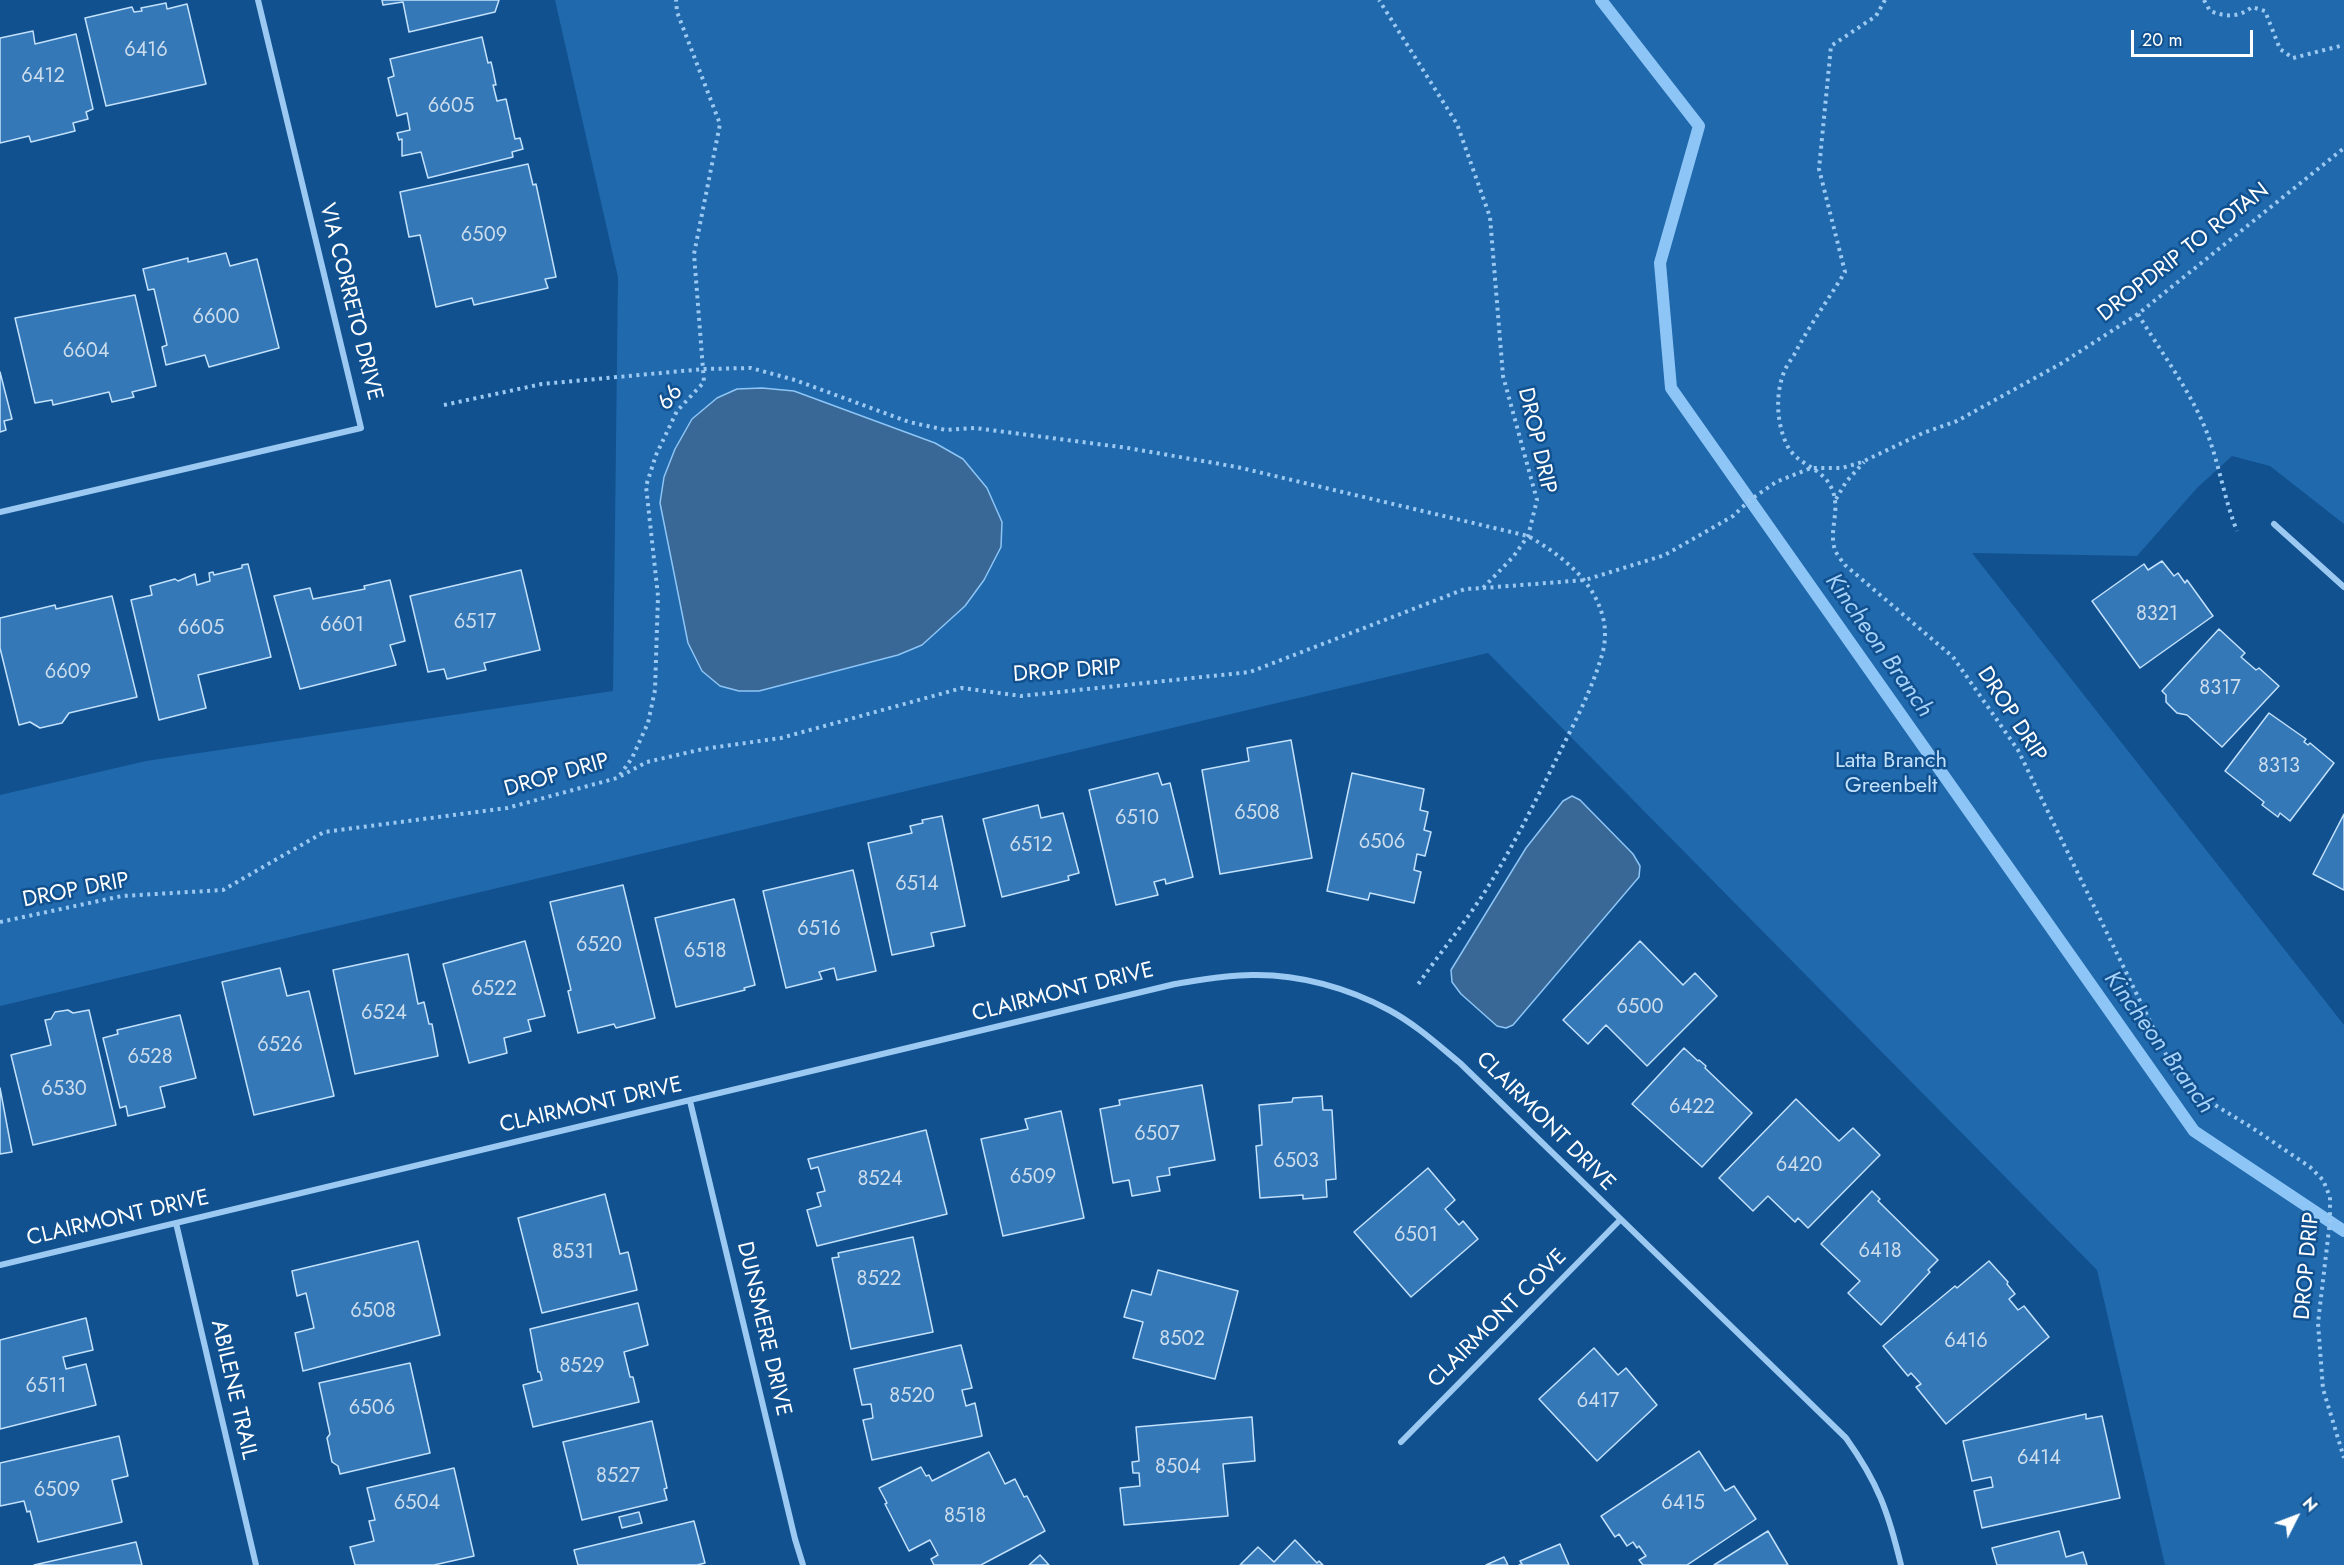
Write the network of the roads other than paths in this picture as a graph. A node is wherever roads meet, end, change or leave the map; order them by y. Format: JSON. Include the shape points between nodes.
{"nodes":[{"id":1,"x":258,"y":0,"type":"edge"},
{"id":2,"x":0,"y":512,"type":"edge"},
{"id":3,"x":2274,"y":524,"type":"dead end"},
{"id":4,"x":2344,"y":587,"type":"edge"},
{"id":5,"x":690,"y":1101,"type":"junction"},
{"id":6,"x":1620,"y":1220,"type":"junction"},
{"id":7,"x":176,"y":1223,"type":"junction"},
{"id":8,"x":0,"y":1265,"type":"edge"},
{"id":9,"x":1401,"y":1442,"type":"dead end"},
{"id":10,"x":256,"y":1565,"type":"edge"},
{"id":11,"x":804,"y":1565,"type":"edge"},
{"id":12,"x":1900,"y":1565,"type":"edge"}],
"edges":[{"from":1,"to":2,"type":"street","name":"VIA CORRETO DRIVE","via":[[361,428]]},
{"from":3,"to":4,"type":"street"},
{"from":5,"to":6,"type":"street","name":"CLAIRMONT DRIVE","via":[[1175,984],[1252,975],[1284,976],[1355,995],[1390,1011],[1424,1034],[1460,1063]]},
{"from":5,"to":7,"type":"street","name":"CLAIRMONT DRIVE"},
{"from":5,"to":11,"type":"street","name":"DUNSMERE DRIVE"},
{"from":6,"to":9,"type":"street","name":"CLAIRMONT COVE"},
{"from":6,"to":12,"type":"street","name":"CLAIRMONT DRIVE","via":[[1846,1438],[1883,1500]]},
{"from":7,"to":8,"type":"street","name":"CLAIRMONT DRIVE"},
{"from":7,"to":10,"type":"street","name":"ABILENE TRAIL"}]}
